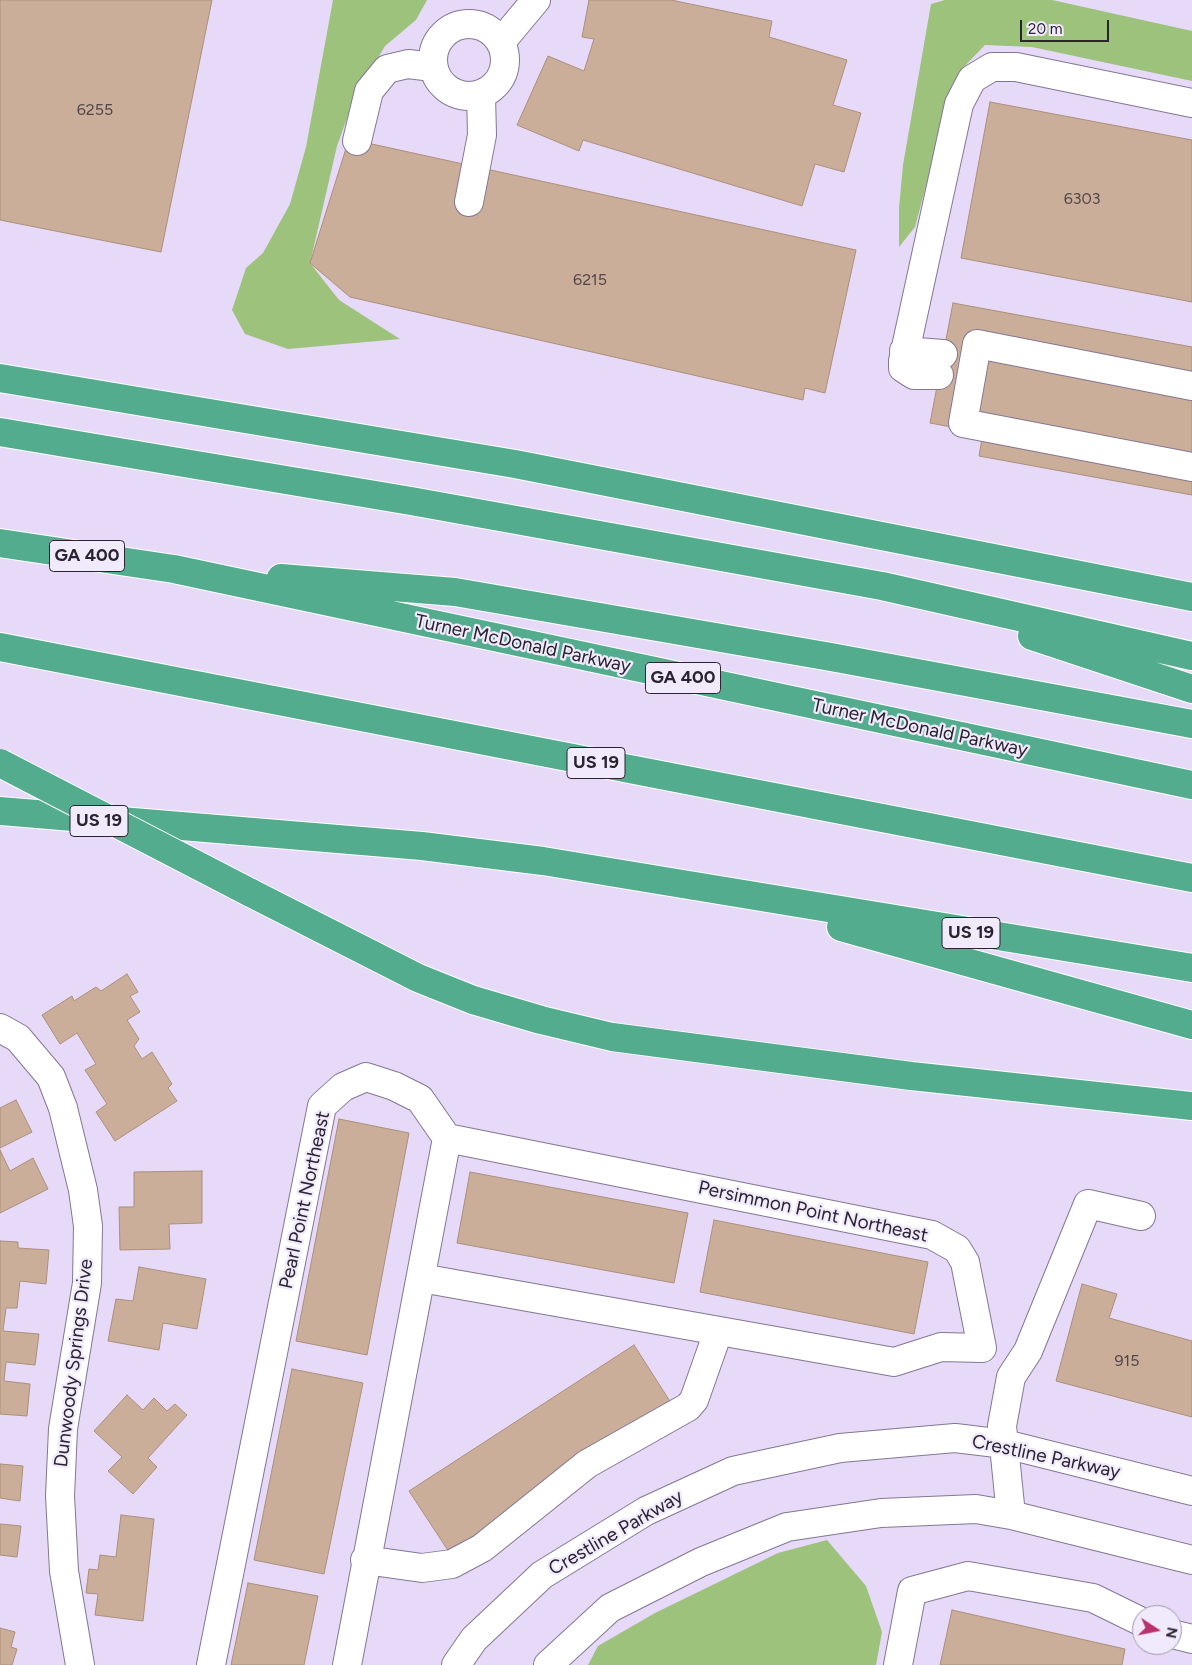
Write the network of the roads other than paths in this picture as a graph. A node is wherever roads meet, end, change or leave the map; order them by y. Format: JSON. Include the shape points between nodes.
{"nodes":[{"id":1,"x":536,"y":0,"type":"edge"},
{"id":2,"x":501,"y":42,"type":"junction"},
{"id":3,"x":433,"y":67,"type":"junction"},
{"id":4,"x":481,"y":95,"type":"junction"},
{"id":5,"x":1192,"y":103,"type":"edge"},
{"id":6,"x":357,"y":141,"type":"dead end"},
{"id":7,"x":469,"y":202,"type":"dead end"},
{"id":8,"x":941,"y":365,"type":"dead end"},
{"id":9,"x":0,"y":378,"type":"edge"},
{"id":10,"x":1192,"y":386,"type":"edge"},
{"id":11,"x":0,"y":432,"type":"edge"},
{"id":12,"x":1192,"y":467,"type":"edge"},
{"id":13,"x":0,"y":543,"type":"edge"},
{"id":14,"x":174,"y":569,"type":"junction"},
{"id":15,"x":882,"y":586,"type":"junction"},
{"id":16,"x":1192,"y":597,"type":"edge"},
{"id":17,"x":0,"y":647,"type":"edge"},
{"id":18,"x":1192,"y":656,"type":"edge"},
{"id":19,"x":1192,"y":689,"type":"edge"},
{"id":20,"x":1192,"y":724,"type":"edge"},
{"id":21,"x":0,"y":763,"type":"edge"},
{"id":22,"x":1192,"y":785,"type":"edge"},
{"id":23,"x":0,"y":811,"type":"edge"},
{"id":24,"x":1192,"y":878,"type":"edge"},
{"id":25,"x":750,"y":896,"type":"junction"},
{"id":26,"x":1192,"y":968,"type":"edge"},
{"id":27,"x":1192,"y":1026,"type":"edge"},
{"id":28,"x":0,"y":1028,"type":"edge"},
{"id":29,"x":1192,"y":1106,"type":"edge"},
{"id":30,"x":448,"y":1138,"type":"junction"},
{"id":31,"x":1141,"y":1216,"type":"dead end"},
{"id":32,"x":421,"y":1278,"type":"junction"},
{"id":33,"x":718,"y":1332,"type":"junction"},
{"id":34,"x":982,"y":1348,"type":"junction"},
{"id":35,"x":1011,"y":1377,"type":"junction"},
{"id":36,"x":1005,"y":1444,"type":"junction"},
{"id":37,"x":1192,"y":1491,"type":"edge"},
{"id":38,"x":1011,"y":1515,"type":"junction"},
{"id":39,"x":365,"y":1560,"type":"junction"},
{"id":40,"x":1192,"y":1560,"type":"edge"},
{"id":41,"x":1132,"y":1617,"type":"edge"},
{"id":42,"x":80,"y":1665,"type":"edge"},
{"id":43,"x":211,"y":1665,"type":"edge"},
{"id":44,"x":347,"y":1665,"type":"edge"},
{"id":45,"x":456,"y":1665,"type":"edge"},
{"id":46,"x":548,"y":1665,"type":"edge"},
{"id":47,"x":898,"y":1665,"type":"edge"}],
"edges":[{"from":1,"to":2,"type":"street"},
{"from":2,"to":3,"type":"street","via":[[482,26],[456,26],[437,42]]},
{"from":2,"to":4,"type":"street","via":[[505,67],[492,90]]},
{"from":3,"to":4,"type":"street","via":[[437,79],[456,95]]},
{"from":3,"to":6,"type":"street","via":[[408,64],[387,69],[369,91]]},
{"from":4,"to":7,"type":"street","via":[[482,135]]},
{"from":5,"to":8,"type":"street","via":[[1016,67],[992,67],[972,79],[959,104],[904,351]]},
{"from":9,"to":16,"type":"highway","via":[[515,464]]},
{"from":10,"to":12,"type":"street","via":[[978,344],[963,423]]},
{"from":11,"to":15,"type":"highway","via":[[411,501]]},
{"from":13,"to":14,"type":"highway","name":"Turner McDonald Parkway","number":"GA 400"},
{"from":14,"to":20,"type":"highway","via":[[455,592],[821,655]]},
{"from":14,"to":22,"type":"highway","name":"Turner McDonald Parkway","number":"GA 400"},
{"from":15,"to":18,"type":"highway"},
{"from":15,"to":19,"type":"highway"},
{"from":17,"to":24,"type":"highway","number":"US 19"},
{"from":21,"to":29,"type":"highway","bridge":true,"via":[[418,978],[473,1000],[541,1020],[612,1037],[911,1076]]},
{"from":23,"to":25,"type":"highway","number":"US 19","via":[[422,846],[543,861]]},
{"from":25,"to":26,"type":"highway","number":"US 19"},
{"from":25,"to":27,"type":"highway","via":[[811,918]]},
{"from":28,"to":42,"type":"street","name":"Dunwoody Springs Drive","via":[[18,1038],[51,1077],[63,1108],[83,1190],[88,1226],[87,1283],[63,1429],[60,1496],[64,1571]]},
{"from":30,"to":32,"type":"street"},
{"from":30,"to":34,"type":"street","name":"Persimmon Point Northeast","via":[[932,1235],[957,1249],[965,1262]]},
{"from":30,"to":43,"type":"street","name":"Pearl Point Northeast","via":[[420,1099],[366,1077],[343,1087],[322,1106]]},
{"from":31,"to":35,"type":"street","via":[[1088,1204],[1028,1352]]},
{"from":32,"to":33,"type":"street"},
{"from":32,"to":39,"type":"street"},
{"from":33,"to":34,"type":"street","via":[[894,1362],[941,1347]]},
{"from":33,"to":39,"type":"street","via":[[694,1400],[688,1407],[587,1464],[482,1548],[452,1564],[422,1568]]},
{"from":34,"to":35,"type":"street","via":[[1000,1362]]},
{"from":35,"to":36,"type":"street","via":[[1002,1426]]},
{"from":36,"to":37,"type":"street","name":"Crestline Parkway"},
{"from":36,"to":38,"type":"street"},
{"from":36,"to":45,"type":"street","name":"Crestline Parkway","via":[[956,1438],[840,1448],[733,1471],[646,1511],[542,1575],[474,1639]]},
{"from":38,"to":40,"type":"street"},
{"from":38,"to":46,"type":"street","via":[[976,1509],[881,1513],[787,1527],[701,1562],[610,1608]]},
{"from":39,"to":44,"type":"street"},
{"from":41,"to":47,"type":"street","via":[[1093,1598],[968,1576],[912,1591]]}]}
